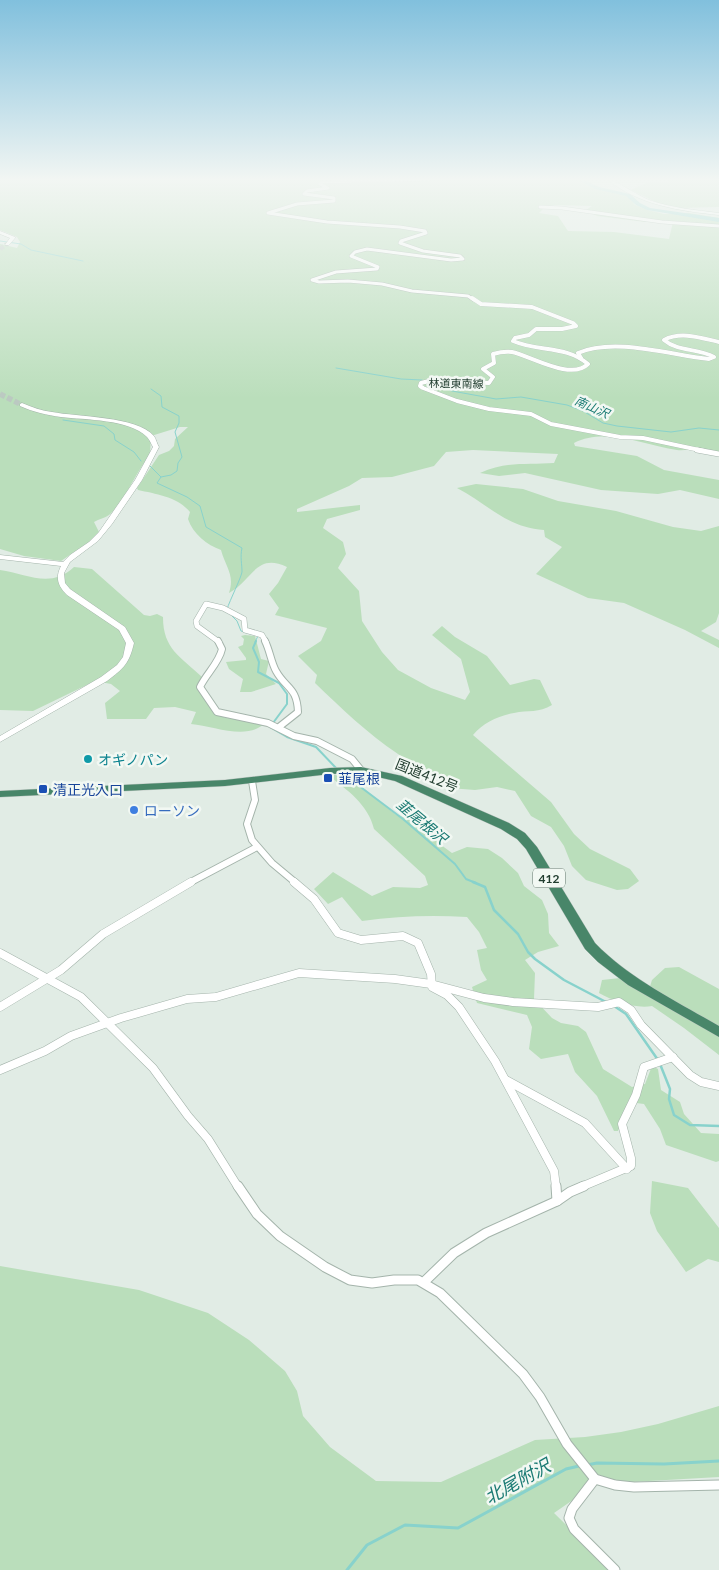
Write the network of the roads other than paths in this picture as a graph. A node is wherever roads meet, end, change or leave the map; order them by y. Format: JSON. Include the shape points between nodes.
{"nodes":[{"id":1,"x":355,"y":252,"type":"edge"},
{"id":2,"x":392,"y":252,"type":"edge"},
{"id":3,"x":432,"y":252,"type":"edge"},
{"id":4,"x":719,"y":342,"type":"edge"},
{"id":5,"x":582,"y":359,"type":"junction"},
{"id":6,"x":22,"y":405,"type":"tunnel mouth"},
{"id":7,"x":719,"y":454,"type":"edge"},
{"id":8,"x":0,"y":556,"type":"edge"},
{"id":9,"x":64,"y":564,"type":"junction"},
{"id":10,"x":223,"y":608,"type":"joint"},
{"id":11,"x":268,"y":724,"type":"joint"},
{"id":12,"x":279,"y":728,"type":"junction"},
{"id":13,"x":0,"y":739,"type":"edge"},
{"id":14,"x":355,"y":770,"type":"junction"},
{"id":15,"x":252,"y":781,"type":"junction"},
{"id":16,"x":0,"y":794,"type":"edge"},
{"id":17,"x":257,"y":847,"type":"junction"},
{"id":18,"x":0,"y":953,"type":"edge"},
{"id":19,"x":47,"y":980,"type":"junction"},
{"id":20,"x":431,"y":984,"type":"junction"},
{"id":21,"x":0,"y":1006,"type":"edge"},
{"id":22,"x":106,"y":1023,"type":"junction"},
{"id":23,"x":719,"y":1032,"type":"edge"},
{"id":24,"x":669,"y":1058,"type":"junction"},
{"id":25,"x":0,"y":1070,"type":"edge"},
{"id":26,"x":505,"y":1079,"type":"junction"},
{"id":27,"x":719,"y":1086,"type":"edge"},
{"id":28,"x":627,"y":1169,"type":"junction"},
{"id":29,"x":557,"y":1201,"type":"junction"},
{"id":30,"x":424,"y":1282,"type":"junction"},
{"id":31,"x":595,"y":1479,"type":"junction"},
{"id":32,"x":719,"y":1485,"type":"edge"},
{"id":33,"x":615,"y":1570,"type":"edge"}],
"edges":[{"from":1,"to":5,"type":"street","via":[[352,256],[377,269],[336,272],[312,280],[382,284],[412,291],[468,296],[481,304],[537,308],[576,326],[536,329],[513,341],[565,350]]},
{"from":2,"to":3,"type":"street","via":[[463,259]]},
{"from":4,"to":5,"type":"street","via":[[678,336],[664,340],[682,349],[707,353],[713,356],[711,359],[614,347],[580,351]]},
{"from":5,"to":7,"type":"street","name":"林道東南線","via":[[587,362],[586,367],[568,369],[502,350],[494,354],[494,362],[483,369],[493,377],[489,383],[429,381],[420,384],[422,388],[457,401],[531,414],[547,423]]},
{"from":6,"to":9,"type":"street","via":[[39,412],[129,424],[146,432],[156,443],[153,456],[100,536]]},
{"from":8,"to":9,"type":"street"},
{"from":9,"to":13,"type":"street","via":[[61,574],[63,586],[122,629],[130,643],[129,652],[120,666],[104,679]]},
{"from":10,"to":11,"type":"street","via":[[206,604],[196,621],[197,626],[216,638],[221,646],[220,659],[206,674],[200,687],[217,712]]},
{"from":10,"to":12,"type":"street","via":[[244,619],[246,630],[262,635],[276,670],[290,684],[296,696],[298,712]]},
{"from":11,"to":12,"type":"street"},
{"from":12,"to":14,"type":"street","via":[[340,752],[352,759]]},
{"from":14,"to":15,"type":"highway","name":"国道412号","number":"412"},
{"from":14,"to":23,"type":"highway","name":"国道412号","number":"412","via":[[380,773],[416,785],[521,836],[602,960]]},
{"from":15,"to":16,"type":"highway","name":"国道412号","number":"412"},
{"from":15,"to":17,"type":"street","via":[[255,800],[247,824]]},
{"from":17,"to":19,"type":"street","via":[[103,934]]},
{"from":17,"to":20,"type":"street","via":[[314,899],[338,933],[361,940],[402,936],[418,944],[431,974]]},
{"from":18,"to":19,"type":"street"},
{"from":19,"to":21,"type":"street"},
{"from":19,"to":22,"type":"street","via":[[81,997]]},
{"from":20,"to":22,"type":"street","via":[[299,973],[216,997],[187,999]]},
{"from":20,"to":24,"type":"street","via":[[513,1002],[602,1006],[615,1002],[627,1006]]},
{"from":20,"to":26,"type":"street","via":[[459,1007]]},
{"from":22,"to":25,"type":"street"},
{"from":22,"to":30,"type":"street","via":[[154,1068],[208,1139],[247,1201],[280,1236],[325,1268],[350,1280],[363,1283],[402,1279]]},
{"from":24,"to":27,"type":"street","via":[[694,1079]]},
{"from":24,"to":28,"type":"street","via":[[647,1065],[642,1071],[636,1095],[622,1124],[631,1166]]},
{"from":26,"to":28,"type":"street","via":[[580,1119]]},
{"from":26,"to":29,"type":"street","via":[[556,1177]]},
{"from":28,"to":29,"type":"street","via":[[570,1192]]},
{"from":29,"to":30,"type":"street","via":[[505,1223],[467,1244]]},
{"from":30,"to":31,"type":"street","via":[[523,1374],[567,1444]]},
{"from":31,"to":32,"type":"street","via":[[615,1486],[634,1487]]},
{"from":31,"to":33,"type":"street","via":[[569,1518],[574,1529]]}]}
